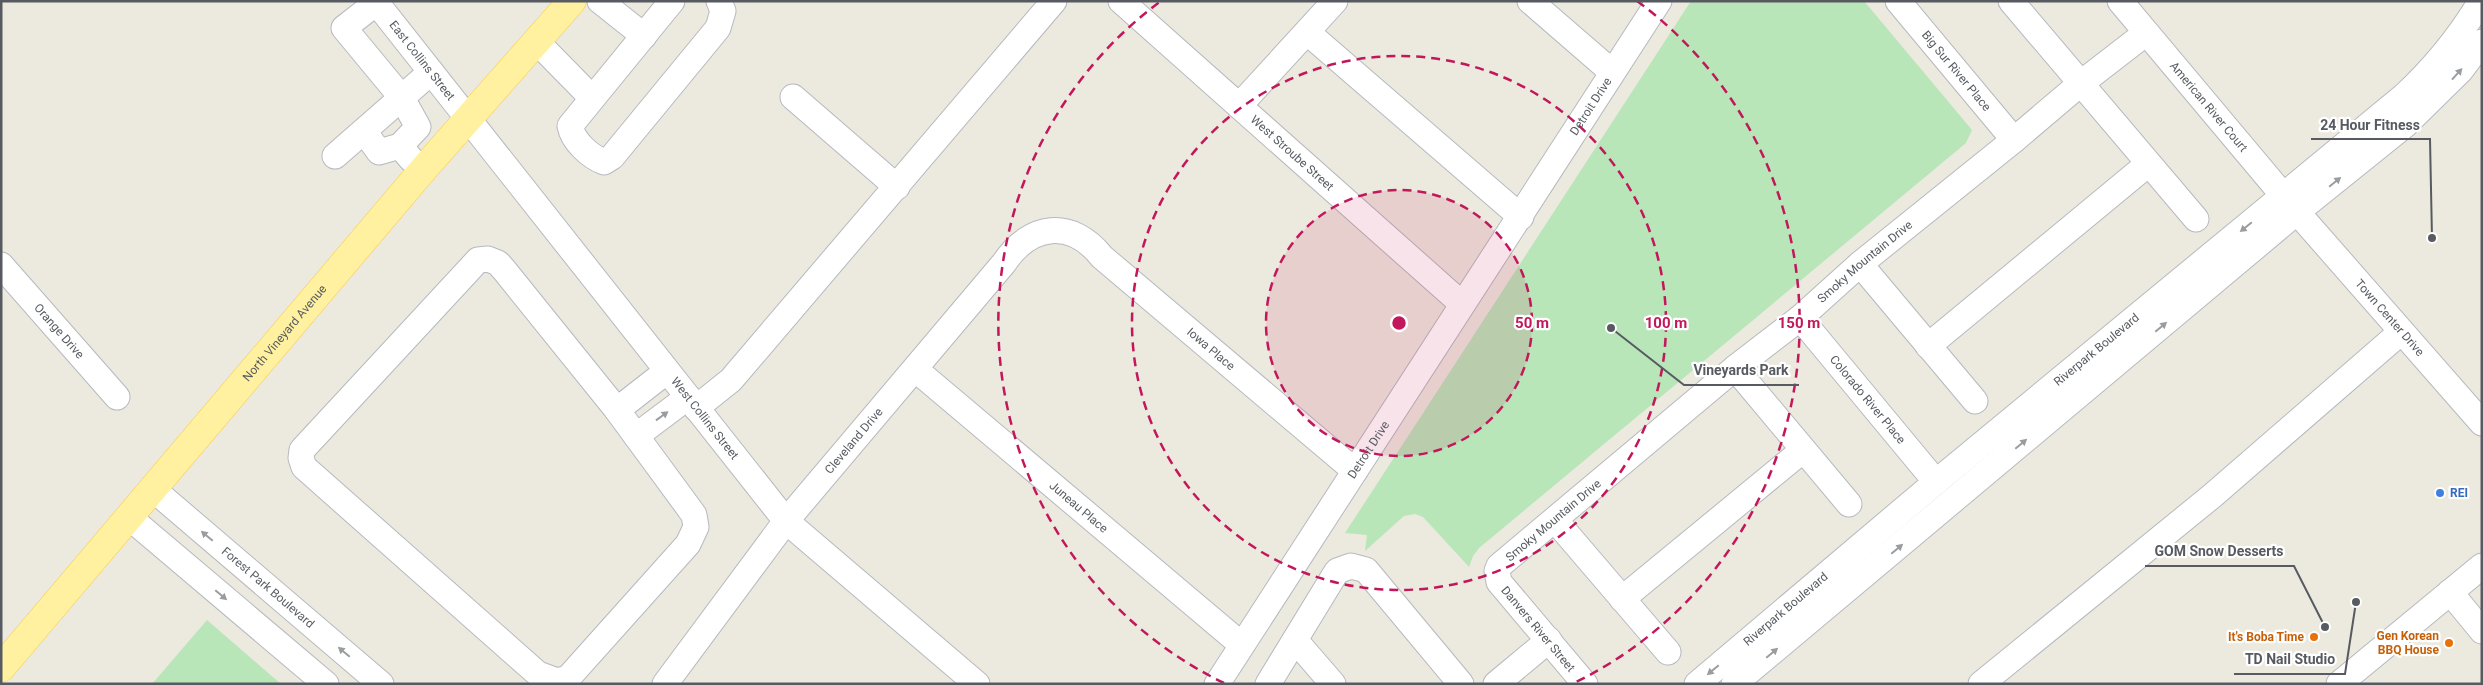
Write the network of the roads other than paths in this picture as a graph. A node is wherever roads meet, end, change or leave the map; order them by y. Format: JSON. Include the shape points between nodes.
{"nodes":[{"id":1,"x":572,"y":1,"type":"edge"},
{"id":2,"x":600,"y":1,"type":"edge"},
{"id":3,"x":672,"y":1,"type":"edge"},
{"id":4,"x":720,"y":1,"type":"edge"},
{"id":5,"x":1054,"y":1,"type":"edge"},
{"id":6,"x":1121,"y":1,"type":"edge"},
{"id":7,"x":1335,"y":1,"type":"edge"},
{"id":8,"x":1530,"y":1,"type":"edge"},
{"id":9,"x":1659,"y":1,"type":"edge"},
{"id":10,"x":1898,"y":1,"type":"edge"},
{"id":11,"x":2011,"y":1,"type":"edge"},
{"id":12,"x":2120,"y":1,"type":"edge"},
{"id":13,"x":2481,"y":1,"type":"edge"},
{"id":14,"x":376,"y":2,"type":"edge"},
{"id":15,"x":1308,"y":33,"type":"junction"},
{"id":16,"x":2146,"y":33,"type":"junction"},
{"id":17,"x":644,"y":36,"type":"junction"},
{"id":18,"x":2482,"y":42,"type":"edge"},
{"id":19,"x":538,"y":43,"type":"junction"},
{"id":20,"x":431,"y":72,"type":"junction"},
{"id":21,"x":1612,"y":72,"type":"junction"},
{"id":22,"x":2080,"y":84,"type":"junction"},
{"id":23,"x":793,"y":97,"type":"dead end"},
{"id":24,"x":402,"y":98,"type":"junction"},
{"id":25,"x":592,"y":98,"type":"junction"},
{"id":26,"x":1239,"y":106,"type":"junction"},
{"id":27,"x":469,"y":121,"type":"junction"},
{"id":28,"x":364,"y":131,"type":"junction"},
{"id":29,"x":2014,"y":140,"type":"junction"},
{"id":30,"x":400,"y":146,"type":"junction"},
{"id":31,"x":335,"y":156,"type":"dead end"},
{"id":32,"x":2148,"y":164,"type":"junction"},
{"id":33,"x":422,"y":171,"type":"junction"},
{"id":34,"x":897,"y":187,"type":"junction"},
{"id":35,"x":2290,"y":204,"type":"junction"},
{"id":36,"x":1521,"y":217,"type":"junction"},
{"id":37,"x":2196,"y":219,"type":"dead end"},
{"id":38,"x":1066,"y":232,"type":"joint"},
{"id":39,"x":1860,"y":264,"type":"junction"},
{"id":40,"x":1,"y":265,"type":"edge"},
{"id":41,"x":1462,"y":304,"type":"junction"},
{"id":42,"x":1800,"y":318,"type":"junction"},
{"id":43,"x":2401,"y":332,"type":"junction"},
{"id":44,"x":1928,"y":346,"type":"junction"},
{"id":45,"x":1735,"y":368,"type":"junction"},
{"id":46,"x":916,"y":369,"type":"junction"},
{"id":47,"x":667,"y":371,"type":"junction"},
{"id":48,"x":117,"y":397,"type":"dead end"},
{"id":49,"x":1975,"y":401,"type":"dead end"},
{"id":50,"x":692,"y":402,"type":"junction"},
{"id":51,"x":617,"y":410,"type":"junction"},
{"id":52,"x":2482,"y":423,"type":"edge"},
{"id":53,"x":636,"y":436,"type":"junction"},
{"id":54,"x":1803,"y":450,"type":"junction"},
{"id":55,"x":1355,"y":471,"type":"junction"},
{"id":56,"x":1936,"y":482,"type":"junction"},
{"id":57,"x":154,"y":490,"type":"junction"},
{"id":58,"x":1849,"y":504,"type":"dead end"},
{"id":59,"x":130,"y":518,"type":"junction"},
{"id":60,"x":1555,"y":520,"type":"junction"},
{"id":61,"x":786,"y":521,"type":"junction"},
{"id":62,"x":2482,"y":566,"type":"edge"},
{"id":63,"x":1497,"y":571,"type":"joint"},
{"id":64,"x":2450,"y":592,"type":"junction"},
{"id":65,"x":1622,"y":599,"type":"junction"},
{"id":66,"x":2482,"y":631,"type":"edge"},
{"id":67,"x":1295,"y":640,"type":"junction"},
{"id":68,"x":1549,"y":640,"type":"junction"},
{"id":69,"x":1242,"y":645,"type":"junction"},
{"id":70,"x":1668,"y":652,"type":"dead end"},
{"id":71,"x":1,"y":668,"type":"edge"},
{"id":72,"x":558,"y":683,"type":"edge"},
{"id":73,"x":326,"y":684,"type":"edge"},
{"id":74,"x":381,"y":684,"type":"edge"},
{"id":75,"x":665,"y":684,"type":"edge"},
{"id":76,"x":977,"y":684,"type":"edge"},
{"id":77,"x":1217,"y":684,"type":"edge"},
{"id":78,"x":1268,"y":684,"type":"edge"},
{"id":79,"x":1333,"y":684,"type":"edge"},
{"id":80,"x":1461,"y":684,"type":"edge"},
{"id":81,"x":1496,"y":684,"type":"edge"},
{"id":82,"x":1585,"y":684,"type":"edge"},
{"id":83,"x":1697,"y":684,"type":"edge"},
{"id":84,"x":1734,"y":684,"type":"edge"},
{"id":85,"x":1981,"y":684,"type":"edge"},
{"id":86,"x":2340,"y":684,"type":"edge"}],
"edges":[{"from":1,"to":19,"type":"main road","name":"North Vineyard Avenue"},
{"from":2,"to":17,"type":"street"},
{"from":3,"to":17,"type":"street"},
{"from":4,"to":25,"type":"street","via":[[723,11],[718,28],[612,157],[604,162],[595,159],[572,136],[570,126]]},
{"from":5,"to":34,"type":"street"},
{"from":6,"to":26,"type":"street","name":"West Stroube Street"},
{"from":7,"to":15,"type":"street"},
{"from":8,"to":21,"type":"street","name":"Detroit Drive"},
{"from":9,"to":21,"type":"street","name":"Detroit Drive"},
{"from":10,"to":29,"type":"street","name":"Big Sur River Place"},
{"from":11,"to":22,"type":"street"},
{"from":12,"to":16,"type":"street","name":"American River Court"},
{"from":13,"to":35,"type":"street","name":"Riverpark Boulevard","via":[[2455,43],[2431,72]]},
{"from":14,"to":20,"type":"street","name":"East Collins Street"},
{"from":14,"to":24,"type":"street","via":[[344,28]]},
{"from":15,"to":26,"type":"street"},
{"from":15,"to":36,"type":"street"},
{"from":16,"to":22,"type":"street","name":"Smoky Mountain Drive"},
{"from":16,"to":35,"type":"street","name":"American River Court"},
{"from":17,"to":25,"type":"street"},
{"from":35,"to":18,"type":"street","name":"Riverpark Boulevard","one_way":true,"via":[[2406,125],[2461,70]]},
{"from":19,"to":25,"type":"street"},
{"from":19,"to":27,"type":"main road","name":"North Vineyard Avenue"},
{"from":20,"to":24,"type":"street"},
{"from":20,"to":27,"type":"street","name":"East Collins Street"},
{"from":21,"to":36,"type":"street","name":"Detroit Drive"},
{"from":22,"to":29,"type":"street","name":"Smoky Mountain Drive"},
{"from":22,"to":32,"type":"street"},
{"from":23,"to":34,"type":"street"},
{"from":24,"to":28,"type":"street"},
{"from":24,"to":30,"type":"street","via":[[418,127]]},
{"from":26,"to":41,"type":"street","name":"West Stroube Street"},
{"from":27,"to":33,"type":"main road","name":"North Vineyard Avenue"},
{"from":27,"to":47,"type":"street","name":"West Collins Street"},
{"from":28,"to":30,"type":"street","via":[[379,152]]},
{"from":28,"to":31,"type":"street"},
{"from":29,"to":39,"type":"street","name":"Smoky Mountain Drive"},
{"from":30,"to":33,"type":"street"},
{"from":32,"to":37,"type":"street"},
{"from":32,"to":44,"type":"street"},
{"from":33,"to":57,"type":"main road","name":"North Vineyard Avenue"},
{"from":34,"to":50,"type":"street","via":[[730,380]]},
{"from":35,"to":43,"type":"street","name":"Town Center Drive"},
{"from":35,"to":56,"type":"street","name":"Riverpark Boulevard","one_way":true},
{"from":84,"to":35,"type":"street","name":"Riverpark Boulevard","one_way":true},
{"from":36,"to":41,"type":"street","name":"Detroit Drive"},
{"from":38,"to":46,"type":"street","name":"Cleveland Drive","via":[[1042,232],[1014,248]]},
{"from":38,"to":55,"type":"street","name":"Iowa Place","via":[[1088,242]]},
{"from":39,"to":42,"type":"street","name":"Smoky Mountain Drive"},
{"from":39,"to":44,"type":"street"},
{"from":40,"to":48,"type":"street","name":"Orange Drive"},
{"from":41,"to":55,"type":"street","name":"Detroit Drive"},
{"from":42,"to":45,"type":"street","name":"Smoky Mountain Drive"},
{"from":42,"to":56,"type":"street","name":"Colorado River Place"},
{"from":43,"to":52,"type":"street","name":"Town Center Drive"},
{"from":43,"to":85,"type":"street","via":[[2212,496]]},
{"from":44,"to":49,"type":"street"},
{"from":45,"to":54,"type":"street"},
{"from":45,"to":60,"type":"street","name":"Smoky Mountain Drive"},
{"from":46,"to":61,"type":"street","name":"Cleveland Drive"},
{"from":46,"to":69,"type":"street","name":"Juneau Place"},
{"from":47,"to":50,"type":"street","name":"West Collins Street"},
{"from":47,"to":51,"type":"street"},
{"from":53,"to":50,"type":"street","one_way":true},
{"from":50,"to":61,"type":"street","name":"West Collins Street"},
{"from":51,"to":53,"type":"street"},
{"from":51,"to":72,"type":"street","via":[[498,263],[478,260],[302,450],[304,467],[538,674]]},
{"from":53,"to":72,"type":"street","via":[[694,515],[696,527],[693,537],[568,678]]},
{"from":54,"to":58,"type":"street"},
{"from":54,"to":65,"type":"street"},
{"from":55,"to":69,"type":"street","name":"Detroit Drive"},
{"from":56,"to":83,"type":"street","name":"Riverpark Boulevard","one_way":true},
{"from":57,"to":59,"type":"main road","name":"North Vineyard Avenue"},
{"from":74,"to":57,"type":"street","name":"Forest Park Boulevard","one_way":true},
{"from":59,"to":71,"type":"main road","name":"North Vineyard Avenue"},
{"from":59,"to":73,"type":"street","one_way":true},
{"from":60,"to":63,"type":"street","name":"Smoky Mountain Drive","via":[[1504,561]]},
{"from":60,"to":65,"type":"street"},
{"from":61,"to":75,"type":"street","name":"Cleveland Drive"},
{"from":61,"to":76,"type":"street","name":"West Collins Street"},
{"from":62,"to":64,"type":"street"},
{"from":63,"to":68,"type":"street","name":"Danvers River Street","via":[[1499,582]]},
{"from":64,"to":66,"type":"street"},
{"from":64,"to":86,"type":"street"},
{"from":65,"to":70,"type":"street"},
{"from":67,"to":78,"type":"street"},
{"from":67,"to":79,"type":"street"},
{"from":67,"to":80,"type":"street","via":[[1337,571],[1350,566],[1366,570]]},
{"from":68,"to":81,"type":"street"},
{"from":68,"to":82,"type":"street","name":"Danvers River Street"},
{"from":69,"to":77,"type":"street","name":"Detroit Drive"}]}
